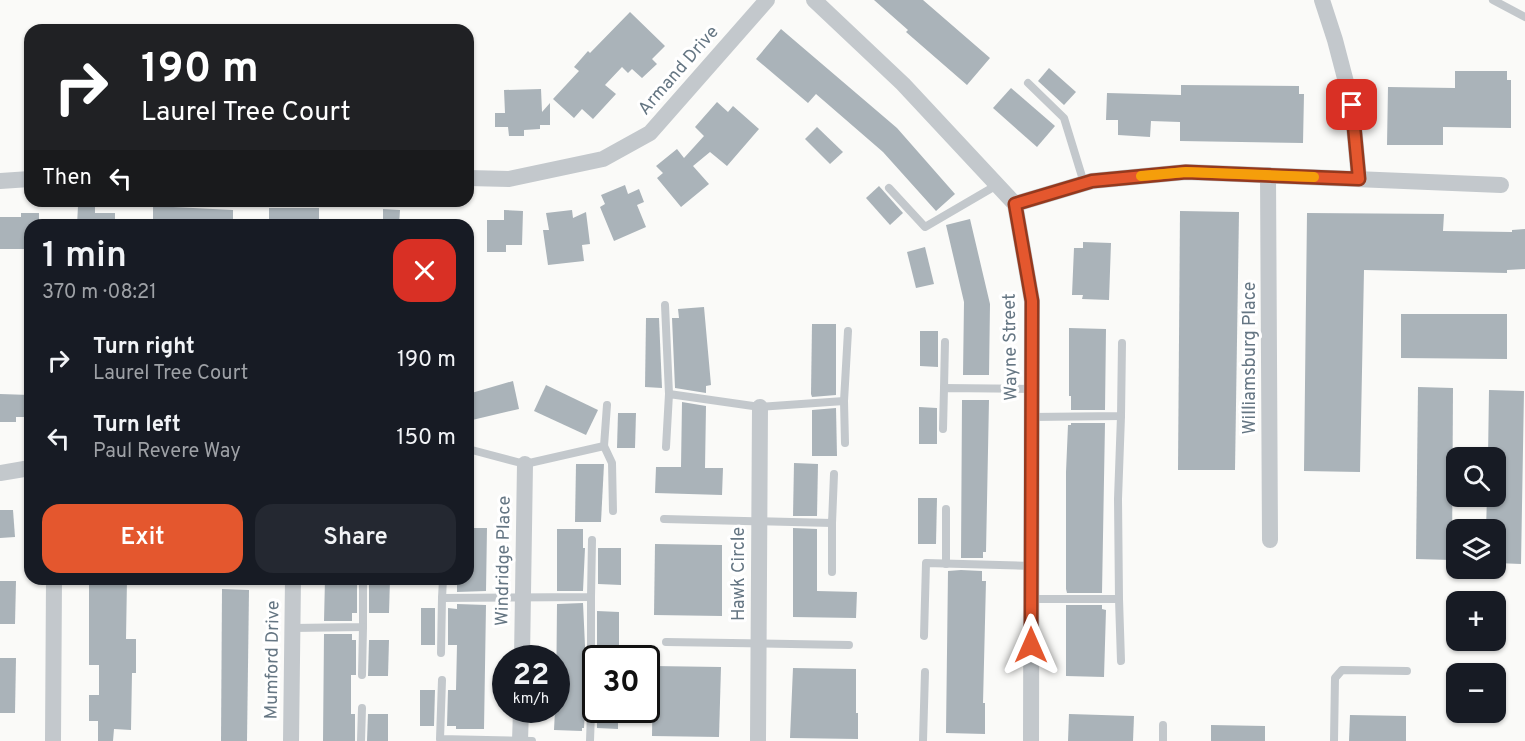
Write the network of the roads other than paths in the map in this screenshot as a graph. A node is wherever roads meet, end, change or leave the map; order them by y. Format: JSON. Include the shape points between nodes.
{"nodes":[{"id":1,"x":767,"y":0,"type":"edge"},
{"id":2,"x":814,"y":0,"type":"edge"},
{"id":3,"x":1322,"y":0,"type":"edge"},
{"id":4,"x":1493,"y":0,"type":"edge"},
{"id":5,"x":1525,"y":17,"type":"edge"},
{"id":6,"x":1028,"y":83,"type":"dead end"},
{"id":7,"x":1268,"y":175,"type":"junction"},
{"id":8,"x":474,"y":178,"type":"edge"},
{"id":9,"x":24,"y":179,"type":"edge"},
{"id":10,"x":1359,"y":179,"type":"junction"},
{"id":11,"x":0,"y":181,"type":"edge"},
{"id":12,"x":1084,"y":183,"type":"junction"},
{"id":13,"x":998,"y":185,"type":"junction"},
{"id":14,"x":1501,"y":185,"type":"dead end"},
{"id":15,"x":889,"y":188,"type":"dead end"},
{"id":16,"x":1015,"y":204,"type":"junction"},
{"id":17,"x":665,"y":305,"type":"dead end"},
{"id":18,"x":848,"y":332,"type":"dead end"},
{"id":19,"x":945,"y":342,"type":"dead end"},
{"id":20,"x":1122,"y":343,"type":"dead end"},
{"id":21,"x":944,"y":388,"type":"junction"},
{"id":22,"x":1032,"y":389,"type":"junction"},
{"id":23,"x":669,"y":394,"type":"junction"},
{"id":24,"x":844,"y":401,"type":"junction"},
{"id":25,"x":607,"y":405,"type":"dead end"},
{"id":26,"x":760,"y":407,"type":"junction"},
{"id":27,"x":1121,"y":416,"type":"junction"},
{"id":28,"x":1032,"y":417,"type":"junction"},
{"id":29,"x":943,"y":429,"type":"dead end"},
{"id":30,"x":844,"y":443,"type":"dead end"},
{"id":31,"x":604,"y":446,"type":"junction"},
{"id":32,"x":666,"y":447,"type":"dead end"},
{"id":33,"x":474,"y":451,"type":"edge"},
{"id":34,"x":525,"y":464,"type":"junction"},
{"id":35,"x":24,"y":469,"type":"edge"},
{"id":36,"x":0,"y":473,"type":"edge"},
{"id":37,"x":834,"y":474,"type":"dead end"},
{"id":38,"x":946,"y":509,"type":"dead end"},
{"id":39,"x":613,"y":511,"type":"dead end"},
{"id":40,"x":664,"y":519,"type":"dead end"},
{"id":41,"x":759,"y":521,"type":"junction"},
{"id":42,"x":832,"y":523,"type":"junction"},
{"id":43,"x":592,"y":540,"type":"dead end"},
{"id":44,"x":1270,"y":540,"type":"dead end"},
{"id":45,"x":946,"y":564,"type":"junction"},
{"id":46,"x":1032,"y":566,"type":"junction"},
{"id":47,"x":832,"y":572,"type":"dead end"},
{"id":48,"x":54,"y":585,"type":"edge"},
{"id":49,"x":293,"y":585,"type":"edge"},
{"id":50,"x":363,"y":585,"type":"edge"},
{"id":51,"x":443,"y":585,"type":"edge"},
{"id":52,"x":591,"y":597,"type":"junction"},
{"id":53,"x":442,"y":598,"type":"junction"},
{"id":54,"x":523,"y":598,"type":"junction"},
{"id":55,"x":1119,"y":598,"type":"junction"},
{"id":56,"x":1032,"y":599,"type":"junction"},
{"id":57,"x":363,"y":627,"type":"junction"},
{"id":58,"x":293,"y":628,"type":"junction"},
{"id":59,"x":924,"y":636,"type":"dead end"},
{"id":60,"x":666,"y":642,"type":"dead end"},
{"id":61,"x":758,"y":642,"type":"junction"},
{"id":62,"x":522,"y":645,"type":"edge"},
{"id":63,"x":591,"y":645,"type":"edge"},
{"id":64,"x":849,"y":645,"type":"dead end"},
{"id":65,"x":441,"y":654,"type":"dead end"},
{"id":66,"x":1121,"y":661,"type":"dead end"},
{"id":67,"x":1407,"y":671,"type":"dead end"},
{"id":68,"x":925,"y":672,"type":"dead end"},
{"id":69,"x":363,"y":675,"type":"dead end"},
{"id":70,"x":442,"y":680,"type":"dead end"},
{"id":71,"x":362,"y":708,"type":"dead end"},
{"id":72,"x":521,"y":723,"type":"edge"},
{"id":73,"x":591,"y":723,"type":"edge"},
{"id":74,"x":1163,"y":725,"type":"dead end"},
{"id":75,"x":53,"y":741,"type":"edge"},
{"id":76,"x":291,"y":741,"type":"edge"},
{"id":77,"x":361,"y":741,"type":"edge"},
{"id":78,"x":520,"y":741,"type":"edge"},
{"id":79,"x":532,"y":741,"type":"edge"},
{"id":80,"x":590,"y":741,"type":"edge"},
{"id":81,"x":758,"y":741,"type":"edge"},
{"id":82,"x":923,"y":741,"type":"edge"},
{"id":83,"x":1031,"y":741,"type":"edge"},
{"id":84,"x":1163,"y":741,"type":"edge"},
{"id":85,"x":1334,"y":741,"type":"edge"}],
"edges":[{"from":1,"to":8,"type":"street","name":"Armand Drive","via":[[650,133],[603,159],[509,179]]},
{"from":2,"to":13,"type":"street","via":[[903,84]]},
{"from":3,"to":10,"type":"street","via":[[1352,105]]},
{"from":4,"to":5,"type":"lane"},
{"from":6,"to":12,"type":"lane","via":[[1064,118]]},
{"from":7,"to":10,"type":"street"},
{"from":7,"to":12,"type":"street","via":[[1186,172]]},
{"from":7,"to":44,"type":"street","name":"Williamsburg Place"},
{"from":9,"to":11,"type":"street"},
{"from":10,"to":14,"type":"street"},
{"from":12,"to":16,"type":"street"},
{"from":13,"to":15,"type":"lane","via":[[926,227]]},
{"from":13,"to":16,"type":"street"},
{"from":16,"to":22,"type":"street","name":"Wayne Street","via":[[1032,301]]},
{"from":17,"to":23,"type":"lane"},
{"from":18,"to":24,"type":"lane"},
{"from":19,"to":21,"type":"lane"},
{"from":20,"to":27,"type":"lane"},
{"from":21,"to":22,"type":"lane"},
{"from":21,"to":29,"type":"lane"},
{"from":22,"to":28,"type":"street","name":"Wayne Street"},
{"from":23,"to":26,"type":"lane"},
{"from":23,"to":32,"type":"lane"},
{"from":24,"to":26,"type":"lane"},
{"from":24,"to":30,"type":"lane"},
{"from":25,"to":31,"type":"lane"},
{"from":26,"to":41,"type":"street","name":"Hawk Circle"},
{"from":27,"to":28,"type":"lane"},
{"from":27,"to":55,"type":"lane"},
{"from":28,"to":46,"type":"street","name":"Wayne Street"},
{"from":31,"to":34,"type":"lane"},
{"from":31,"to":39,"type":"lane","via":[[612,463]]},
{"from":33,"to":34,"type":"lane"},
{"from":34,"to":54,"type":"street","name":"Windridge Place"},
{"from":35,"to":36,"type":"street"},
{"from":37,"to":42,"type":"lane"},
{"from":38,"to":45,"type":"lane"},
{"from":40,"to":41,"type":"lane"},
{"from":41,"to":42,"type":"lane"},
{"from":41,"to":61,"type":"street","name":"Hawk Circle"},
{"from":42,"to":47,"type":"lane"},
{"from":43,"to":52,"type":"lane"},
{"from":45,"to":46,"type":"lane"},
{"from":45,"to":59,"type":"lane","via":[[926,564]]},
{"from":46,"to":56,"type":"street","name":"Wayne Street"},
{"from":48,"to":75,"type":"street"},
{"from":49,"to":58,"type":"street","name":"Mumford Drive"},
{"from":50,"to":57,"type":"lane"},
{"from":51,"to":53,"type":"lane"},
{"from":52,"to":54,"type":"lane"},
{"from":52,"to":63,"type":"lane"},
{"from":53,"to":54,"type":"lane"},
{"from":53,"to":65,"type":"lane"},
{"from":54,"to":62,"type":"street","name":"Windridge Place"},
{"from":55,"to":56,"type":"lane"},
{"from":55,"to":66,"type":"lane"},
{"from":56,"to":83,"type":"street","name":"Wayne Street"},
{"from":57,"to":58,"type":"lane"},
{"from":57,"to":69,"type":"lane"},
{"from":58,"to":76,"type":"street","name":"Mumford Drive"},
{"from":60,"to":61,"type":"lane"},
{"from":61,"to":64,"type":"lane"},
{"from":61,"to":81,"type":"street","name":"Hawk Circle"},
{"from":67,"to":85,"type":"lane","via":[[1342,670],[1335,678]]},
{"from":68,"to":82,"type":"lane"},
{"from":70,"to":78,"type":"lane","via":[[440,739]]},
{"from":71,"to":77,"type":"lane"},
{"from":72,"to":78,"type":"street"},
{"from":73,"to":80,"type":"lane"},
{"from":74,"to":84,"type":"lane"},
{"from":78,"to":79,"type":"lane"}]}
